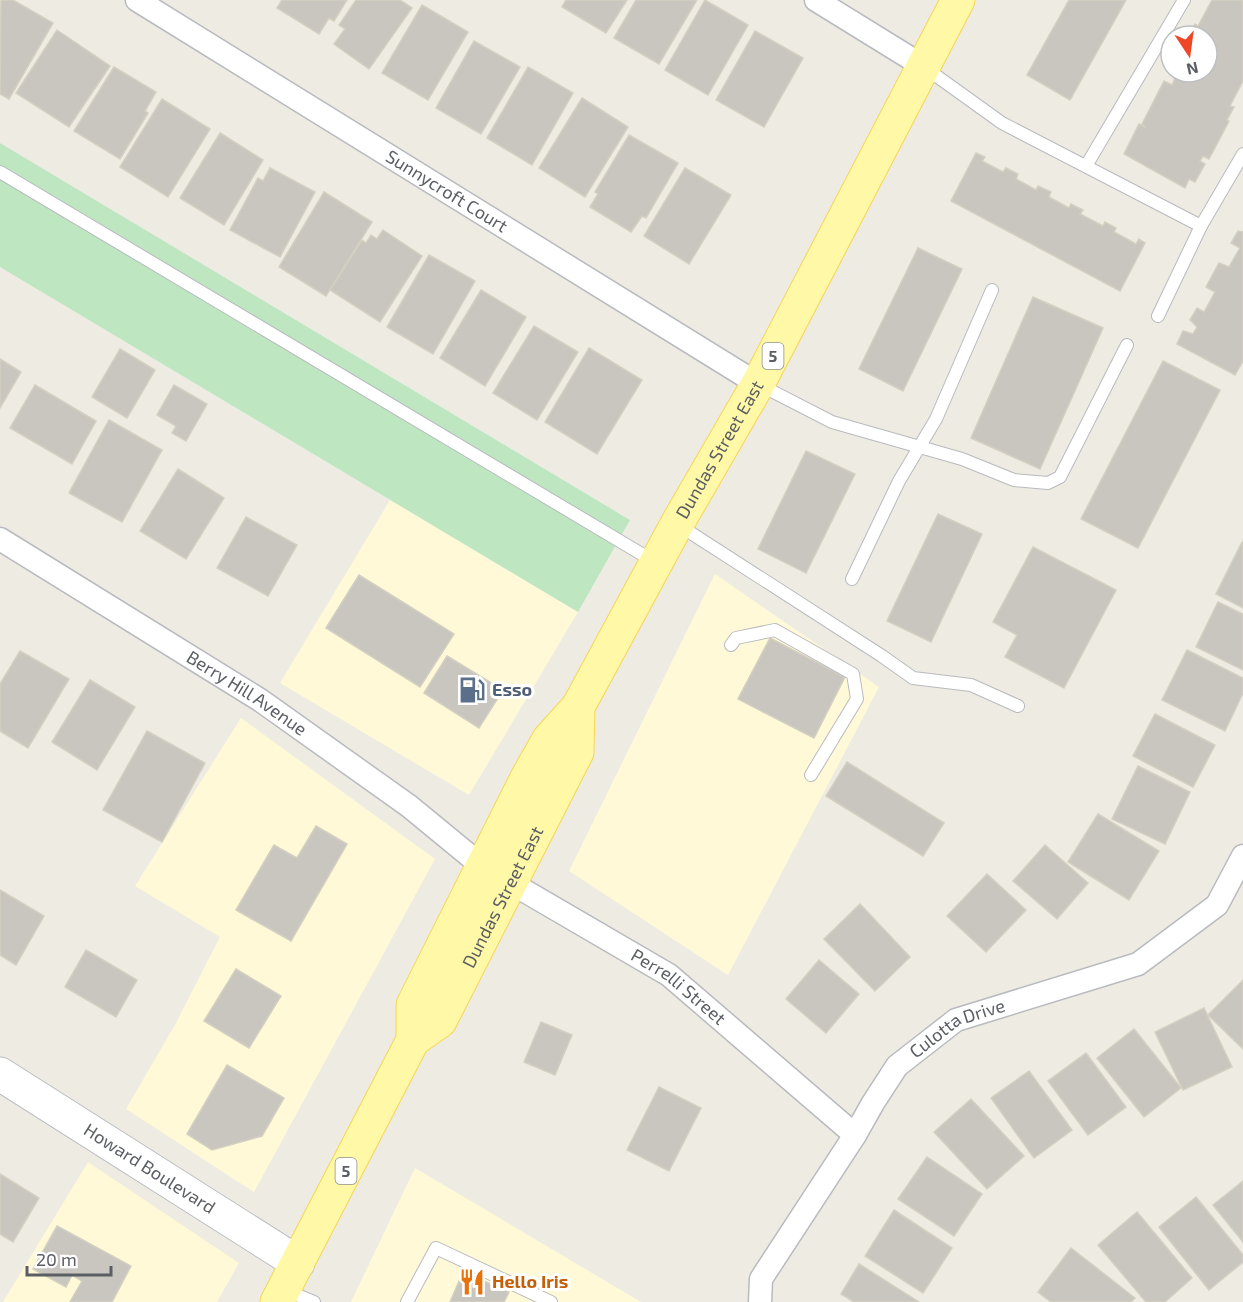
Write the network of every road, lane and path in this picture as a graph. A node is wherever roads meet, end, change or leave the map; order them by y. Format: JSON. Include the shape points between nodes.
{"nodes":[{"id":1,"x":816,"y":0,"type":"edge"},
{"id":2,"x":958,"y":0,"type":"edge"},
{"id":3,"x":1184,"y":0,"type":"edge"},
{"id":4,"x":141,"y":1,"type":"edge"},
{"id":5,"x":923,"y":66,"type":"junction"},
{"id":6,"x":1243,"y":154,"type":"edge"},
{"id":7,"x":1086,"y":166,"type":"junction"},
{"id":8,"x":0,"y":172,"type":"edge"},
{"id":9,"x":1201,"y":226,"type":"junction"},
{"id":10,"x":992,"y":290,"type":"dead end"},
{"id":11,"x":1158,"y":316,"type":"dead end"},
{"id":12,"x":1127,"y":345,"type":"dead end"},
{"id":13,"x":758,"y":384,"type":"junction"},
{"id":14,"x":921,"y":447,"type":"junction"},
{"id":15,"x":676,"y":524,"type":"junction"},
{"id":16,"x":0,"y":539,"type":"edge"},
{"id":17,"x":656,"y":562,"type":"junction"},
{"id":18,"x":852,"y":579,"type":"dead end"},
{"id":19,"x":731,"y":645,"type":"dead end"},
{"id":20,"x":1018,"y":706,"type":"dead end"},
{"id":21,"x":578,"y":707,"type":"junction"},
{"id":22,"x":811,"y":775,"type":"dead end"},
{"id":23,"x":1243,"y":856,"type":"edge"},
{"id":24,"x":482,"y":866,"type":"junction"},
{"id":25,"x":511,"y":884,"type":"junction"},
{"id":26,"x":413,"y":1040,"type":"junction"},
{"id":27,"x":0,"y":1074,"type":"edge"},
{"id":28,"x":855,"y":1135,"type":"junction"},
{"id":29,"x":286,"y":1285,"type":"edge"},
{"id":30,"x":314,"y":1302,"type":"edge"},
{"id":31,"x":407,"y":1302,"type":"edge"},
{"id":32,"x":552,"y":1302,"type":"edge"},
{"id":33,"x":760,"y":1302,"type":"edge"}],
"edges":[{"from":1,"to":5,"type":"street"},
{"from":2,"to":5,"type":"main road","name":"Dundas Street East","number":"5"},
{"from":3,"to":7,"type":"lane"},
{"from":4,"to":13,"type":"street","name":"Sunnycroft Court"},
{"from":5,"to":7,"type":"lane","via":[[1002,123]]},
{"from":5,"to":13,"type":"main road","name":"Dundas Street East","number":"5"},
{"from":6,"to":9,"type":"lane"},
{"from":7,"to":9,"type":"lane"},
{"from":8,"to":17,"type":"lane"},
{"from":9,"to":11,"type":"lane"},
{"from":10,"to":14,"type":"lane"},
{"from":12,"to":14,"type":"lane","via":[[1060,477],[1048,483],[1014,480]]},
{"from":13,"to":14,"type":"lane","via":[[832,422]]},
{"from":13,"to":15,"type":"main road","name":"Dundas Street East","number":"5"},
{"from":14,"to":18,"type":"lane","via":[[899,481]]},
{"from":15,"to":17,"type":"main road","name":"Dundas Street East","number":"5"},
{"from":15,"to":20,"type":"lane","via":[[913,678],[971,685]]},
{"from":16,"to":24,"type":"street","name":"Berry Hill Avenue","via":[[260,700],[409,806]]},
{"from":17,"to":21,"type":"main road","name":"Dundas Street East","number":"5"},
{"from":19,"to":22,"type":"lane","via":[[736,638],[776,630],[853,674],[857,699]]},
{"from":21,"to":24,"type":"main road","name":"Dundas Street East","number":"5","via":[[549,739]]},
{"from":21,"to":25,"type":"main road","name":"Dundas Street East","number":"5","via":[[577,752]]},
{"from":23,"to":28,"type":"street","name":"Culotta Drive","via":[[1217,905],[1138,964],[956,1020],[897,1066]]},
{"from":24,"to":25,"type":"street","name":"Perrelli Street"},
{"from":24,"to":26,"type":"main road","name":"Dundas Street East","number":"5","via":[[413,1005]]},
{"from":25,"to":26,"type":"main road","name":"Dundas Street East","number":"5","via":[[440,1021]]},
{"from":25,"to":28,"type":"street","name":"Perrelli Street","via":[[669,975]]},
{"from":26,"to":29,"type":"main road","name":"Dundas Street East","number":"5"},
{"from":27,"to":29,"type":"street","name":"Howard Boulevard"},
{"from":28,"to":33,"type":"street","name":"Culotta Drive","via":[[761,1280]]},
{"from":29,"to":30,"type":"lane"},
{"from":31,"to":32,"type":"lane","via":[[436,1248]]}]}
